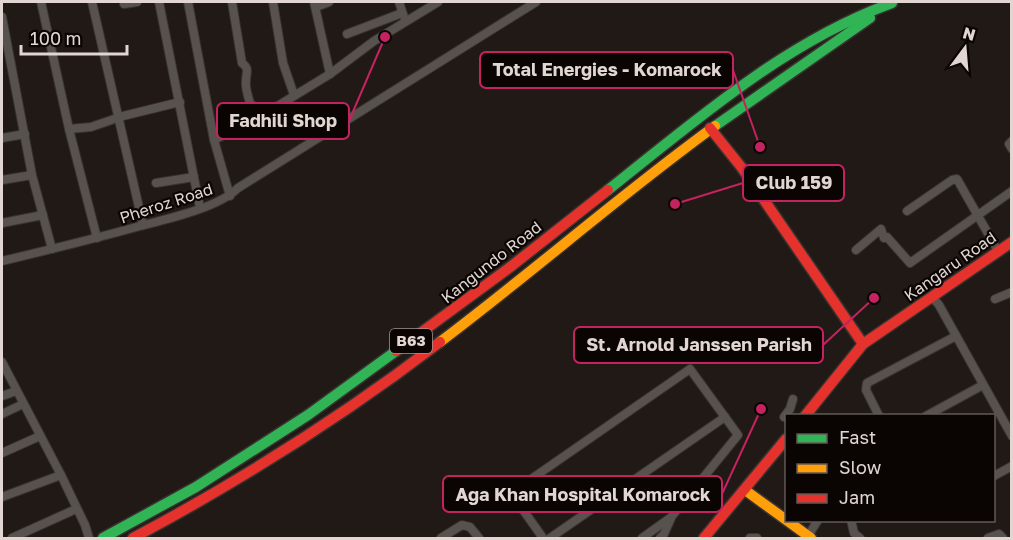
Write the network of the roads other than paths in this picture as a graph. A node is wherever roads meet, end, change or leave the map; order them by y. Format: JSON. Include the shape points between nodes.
{"nodes":[{"id":1,"x":41,"y":2,"type":"edge"},
{"id":2,"x":92,"y":2,"type":"edge"},
{"id":3,"x":137,"y":2,"type":"edge"},
{"id":4,"x":159,"y":2,"type":"edge"},
{"id":5,"x":188,"y":2,"type":"edge"},
{"id":6,"x":232,"y":2,"type":"edge"},
{"id":7,"x":273,"y":2,"type":"edge"},
{"id":8,"x":329,"y":2,"type":"edge"},
{"id":9,"x":399,"y":2,"type":"edge"},
{"id":10,"x":438,"y":2,"type":"edge"},
{"id":11,"x":536,"y":2,"type":"edge"},
{"id":12,"x":893,"y":2,"type":"edge"},
{"id":13,"x":124,"y":4,"type":"dead end"},
{"id":14,"x":315,"y":4,"type":"edge"},
{"id":15,"x":402,"y":13,"type":"junction"},
{"id":16,"x":2,"y":17,"type":"edge"},
{"id":17,"x":407,"y":21,"type":"junction"},
{"id":18,"x":347,"y":34,"type":"dead end"},
{"id":19,"x":330,"y":74,"type":"junction"},
{"id":20,"x":294,"y":95,"type":"junction"},
{"id":21,"x":180,"y":102,"type":"junction"},
{"id":22,"x":119,"y":117,"type":"junction"},
{"id":23,"x":258,"y":118,"type":"junction"},
{"id":24,"x":710,"y":128,"type":"junction"},
{"id":25,"x":69,"y":129,"type":"junction"},
{"id":26,"x":25,"y":134,"type":"junction"},
{"id":27,"x":2,"y":138,"type":"edge"},
{"id":28,"x":214,"y":140,"type":"junction"},
{"id":29,"x":1011,"y":141,"type":"edge"},
{"id":30,"x":1011,"y":149,"type":"edge"},
{"id":31,"x":32,"y":175,"type":"junction"},
{"id":32,"x":194,"y":177,"type":"junction"},
{"id":33,"x":2,"y":180,"type":"edge"},
{"id":34,"x":156,"y":183,"type":"dead end"},
{"id":35,"x":1011,"y":191,"type":"edge"},
{"id":36,"x":230,"y":196,"type":"junction"},
{"id":37,"x":200,"y":208,"type":"junction"},
{"id":38,"x":907,"y":212,"type":"dead end"},
{"id":39,"x":43,"y":215,"type":"junction"},
{"id":40,"x":976,"y":216,"type":"junction"},
{"id":41,"x":2,"y":223,"type":"edge"},
{"id":42,"x":143,"y":225,"type":"junction"},
{"id":43,"x":97,"y":238,"type":"junction"},
{"id":44,"x":1011,"y":242,"type":"edge"},
{"id":45,"x":52,"y":249,"type":"junction"},
{"id":46,"x":856,"y":250,"type":"dead end"},
{"id":47,"x":998,"y":251,"type":"junction"},
{"id":48,"x":2,"y":261,"type":"edge"},
{"id":49,"x":1011,"y":292,"type":"edge"},
{"id":50,"x":932,"y":297,"type":"junction"},
{"id":51,"x":995,"y":299,"type":"dead end"},
{"id":52,"x":956,"y":336,"type":"junction"},
{"id":53,"x":863,"y":344,"type":"junction"},
{"id":54,"x":3,"y":368,"type":"edge"},
{"id":55,"x":983,"y":386,"type":"junction"},
{"id":56,"x":16,"y":391,"type":"junction"},
{"id":57,"x":2,"y":396,"type":"edge"},
{"id":58,"x":793,"y":399,"type":"dead end"},
{"id":59,"x":23,"y":404,"type":"junction"},
{"id":60,"x":939,"y":413,"type":"edge"},
{"id":61,"x":2,"y":414,"type":"edge"},
{"id":62,"x":786,"y":414,"type":"edge"},
{"id":63,"x":807,"y":414,"type":"edge"},
{"id":64,"x":878,"y":414,"type":"edge"},
{"id":65,"x":785,"y":415,"type":"edge"},
{"id":66,"x":725,"y":417,"type":"junction"},
{"id":67,"x":783,"y":417,"type":"dead end"},
{"id":68,"x":40,"y":436,"type":"junction"},
{"id":69,"x":1011,"y":436,"type":"edge"},
{"id":70,"x":785,"y":440,"type":"edge"},
{"id":71,"x":2,"y":453,"type":"edge"},
{"id":72,"x":1011,"y":466,"type":"edge"},
{"id":73,"x":61,"y":475,"type":"junction"},
{"id":74,"x":995,"y":475,"type":"edge"},
{"id":75,"x":745,"y":490,"type":"junction"},
{"id":76,"x":2,"y":497,"type":"edge"},
{"id":77,"x":76,"y":509,"type":"junction"},
{"id":78,"x":785,"y":519,"type":"edge"},
{"id":79,"x":789,"y":522,"type":"edge"},
{"id":80,"x":817,"y":522,"type":"edge"},
{"id":81,"x":851,"y":522,"type":"edge"},
{"id":82,"x":664,"y":534,"type":"edge"},
{"id":83,"x":809,"y":537,"type":"edge"},
{"id":84,"x":12,"y":538,"type":"edge"},
{"id":85,"x":89,"y":538,"type":"edge"},
{"id":86,"x":103,"y":538,"type":"edge"},
{"id":87,"x":133,"y":538,"type":"edge"},
{"id":88,"x":441,"y":538,"type":"edge"},
{"id":89,"x":479,"y":538,"type":"edge"},
{"id":90,"x":543,"y":538,"type":"edge"},
{"id":91,"x":550,"y":538,"type":"edge"},
{"id":92,"x":642,"y":538,"type":"edge"},
{"id":93,"x":704,"y":538,"type":"edge"},
{"id":94,"x":750,"y":538,"type":"edge"},
{"id":95,"x":757,"y":538,"type":"edge"},
{"id":96,"x":860,"y":538,"type":"edge"},
{"id":97,"x":988,"y":538,"type":"edge"},
{"id":98,"x":1003,"y":538,"type":"edge"}],
"edges":[{"from":1,"to":25,"type":"street"},
{"from":2,"to":22,"type":"street"},
{"from":3,"to":13,"type":"street"},
{"from":4,"to":21,"type":"street"},
{"from":5,"to":28,"type":"street"},
{"from":6,"to":23,"type":"street","via":[[242,63],[247,66],[249,103]]},
{"from":7,"to":20,"type":"street","via":[[283,63]]},
{"from":8,"to":14,"type":"street"},
{"from":9,"to":15,"type":"street"},
{"from":10,"to":17,"type":"street"},
{"from":11,"to":36,"type":"street","name":"Pheroz Road"},
{"from":12,"to":24,"type":"main road","name":"Kangundo Road","number":"B63"},
{"from":12,"to":86,"type":"main road","name":"Kangundo Road","number":"B63","via":[[800,46],[701,117],[500,275],[308,415],[196,486]]},
{"from":14,"to":19,"type":"street"},
{"from":15,"to":17,"type":"street"},
{"from":15,"to":18,"type":"street"},
{"from":16,"to":26,"type":"street"},
{"from":17,"to":19,"type":"street"},
{"from":19,"to":20,"type":"street"},
{"from":20,"to":23,"type":"street"},
{"from":21,"to":22,"type":"street"},
{"from":21,"to":32,"type":"street"},
{"from":22,"to":25,"type":"street","via":[[91,128]]},
{"from":22,"to":42,"type":"street"},
{"from":23,"to":28,"type":"street"},
{"from":24,"to":53,"type":"main road"},
{"from":24,"to":87,"type":"main road","name":"Kangundo Road","number":"B63","via":[[388,381],[233,483]]},
{"from":25,"to":43,"type":"street"},
{"from":26,"to":27,"type":"street"},
{"from":26,"to":31,"type":"street"},
{"from":28,"to":36,"type":"street"},
{"from":29,"to":30,"type":"street"},
{"from":31,"to":33,"type":"street"},
{"from":31,"to":39,"type":"street"},
{"from":32,"to":34,"type":"street"},
{"from":32,"to":37,"type":"street"},
{"from":35,"to":40,"type":"street"},
{"from":36,"to":37,"type":"street","name":"Pheroz Road"},
{"from":37,"to":42,"type":"street","name":"Pheroz Road"},
{"from":38,"to":40,"type":"street","via":[[957,179]]},
{"from":39,"to":41,"type":"street"},
{"from":39,"to":45,"type":"street"},
{"from":40,"to":46,"type":"street","via":[[910,263],[884,238],[881,229]]},
{"from":40,"to":47,"type":"street"},
{"from":42,"to":43,"type":"street","name":"Pheroz Road"},
{"from":43,"to":45,"type":"street","name":"Pheroz Road"},
{"from":44,"to":47,"type":"main road","name":"Kangaru Road"},
{"from":45,"to":48,"type":"street","name":"Pheroz Road"},
{"from":47,"to":50,"type":"main road","name":"Kangaru Road"},
{"from":49,"to":51,"type":"street"},
{"from":50,"to":52,"type":"street"},
{"from":50,"to":53,"type":"main road","name":"Kangaru Road"},
{"from":52,"to":55,"type":"street"},
{"from":52,"to":64,"type":"street","via":[[867,383],[866,390]]},
{"from":53,"to":63,"type":"main road","name":"Kangaru Road"},
{"from":54,"to":56,"type":"street"},
{"from":55,"to":60,"type":"street"},
{"from":55,"to":69,"type":"street"},
{"from":56,"to":57,"type":"street"},
{"from":56,"to":59,"type":"street"},
{"from":58,"to":62,"type":"street"},
{"from":59,"to":61,"type":"street"},
{"from":59,"to":68,"type":"street"},
{"from":65,"to":67,"type":"street"},
{"from":66,"to":82,"type":"street","via":[[738,435],[672,516]]},
{"from":66,"to":90,"type":"street","via":[[689,369],[511,493]]},
{"from":66,"to":91,"type":"street"},
{"from":68,"to":71,"type":"street"},
{"from":68,"to":73,"type":"street"},
{"from":70,"to":75,"type":"main road"},
{"from":72,"to":74,"type":"street"},
{"from":73,"to":76,"type":"street"},
{"from":73,"to":77,"type":"street"},
{"from":75,"to":78,"type":"main road"},
{"from":75,"to":93,"type":"main road"},
{"from":77,"to":84,"type":"street"},
{"from":77,"to":85,"type":"street"},
{"from":79,"to":83,"type":"main road"},
{"from":80,"to":83,"type":"street"},
{"from":81,"to":96,"type":"street"},
{"from":82,"to":92,"type":"street"},
{"from":88,"to":89,"type":"street","via":[[462,525],[470,527]]},
{"from":94,"to":95,"type":"street"},
{"from":97,"to":98,"type":"street","via":[[999,534]]}]}
